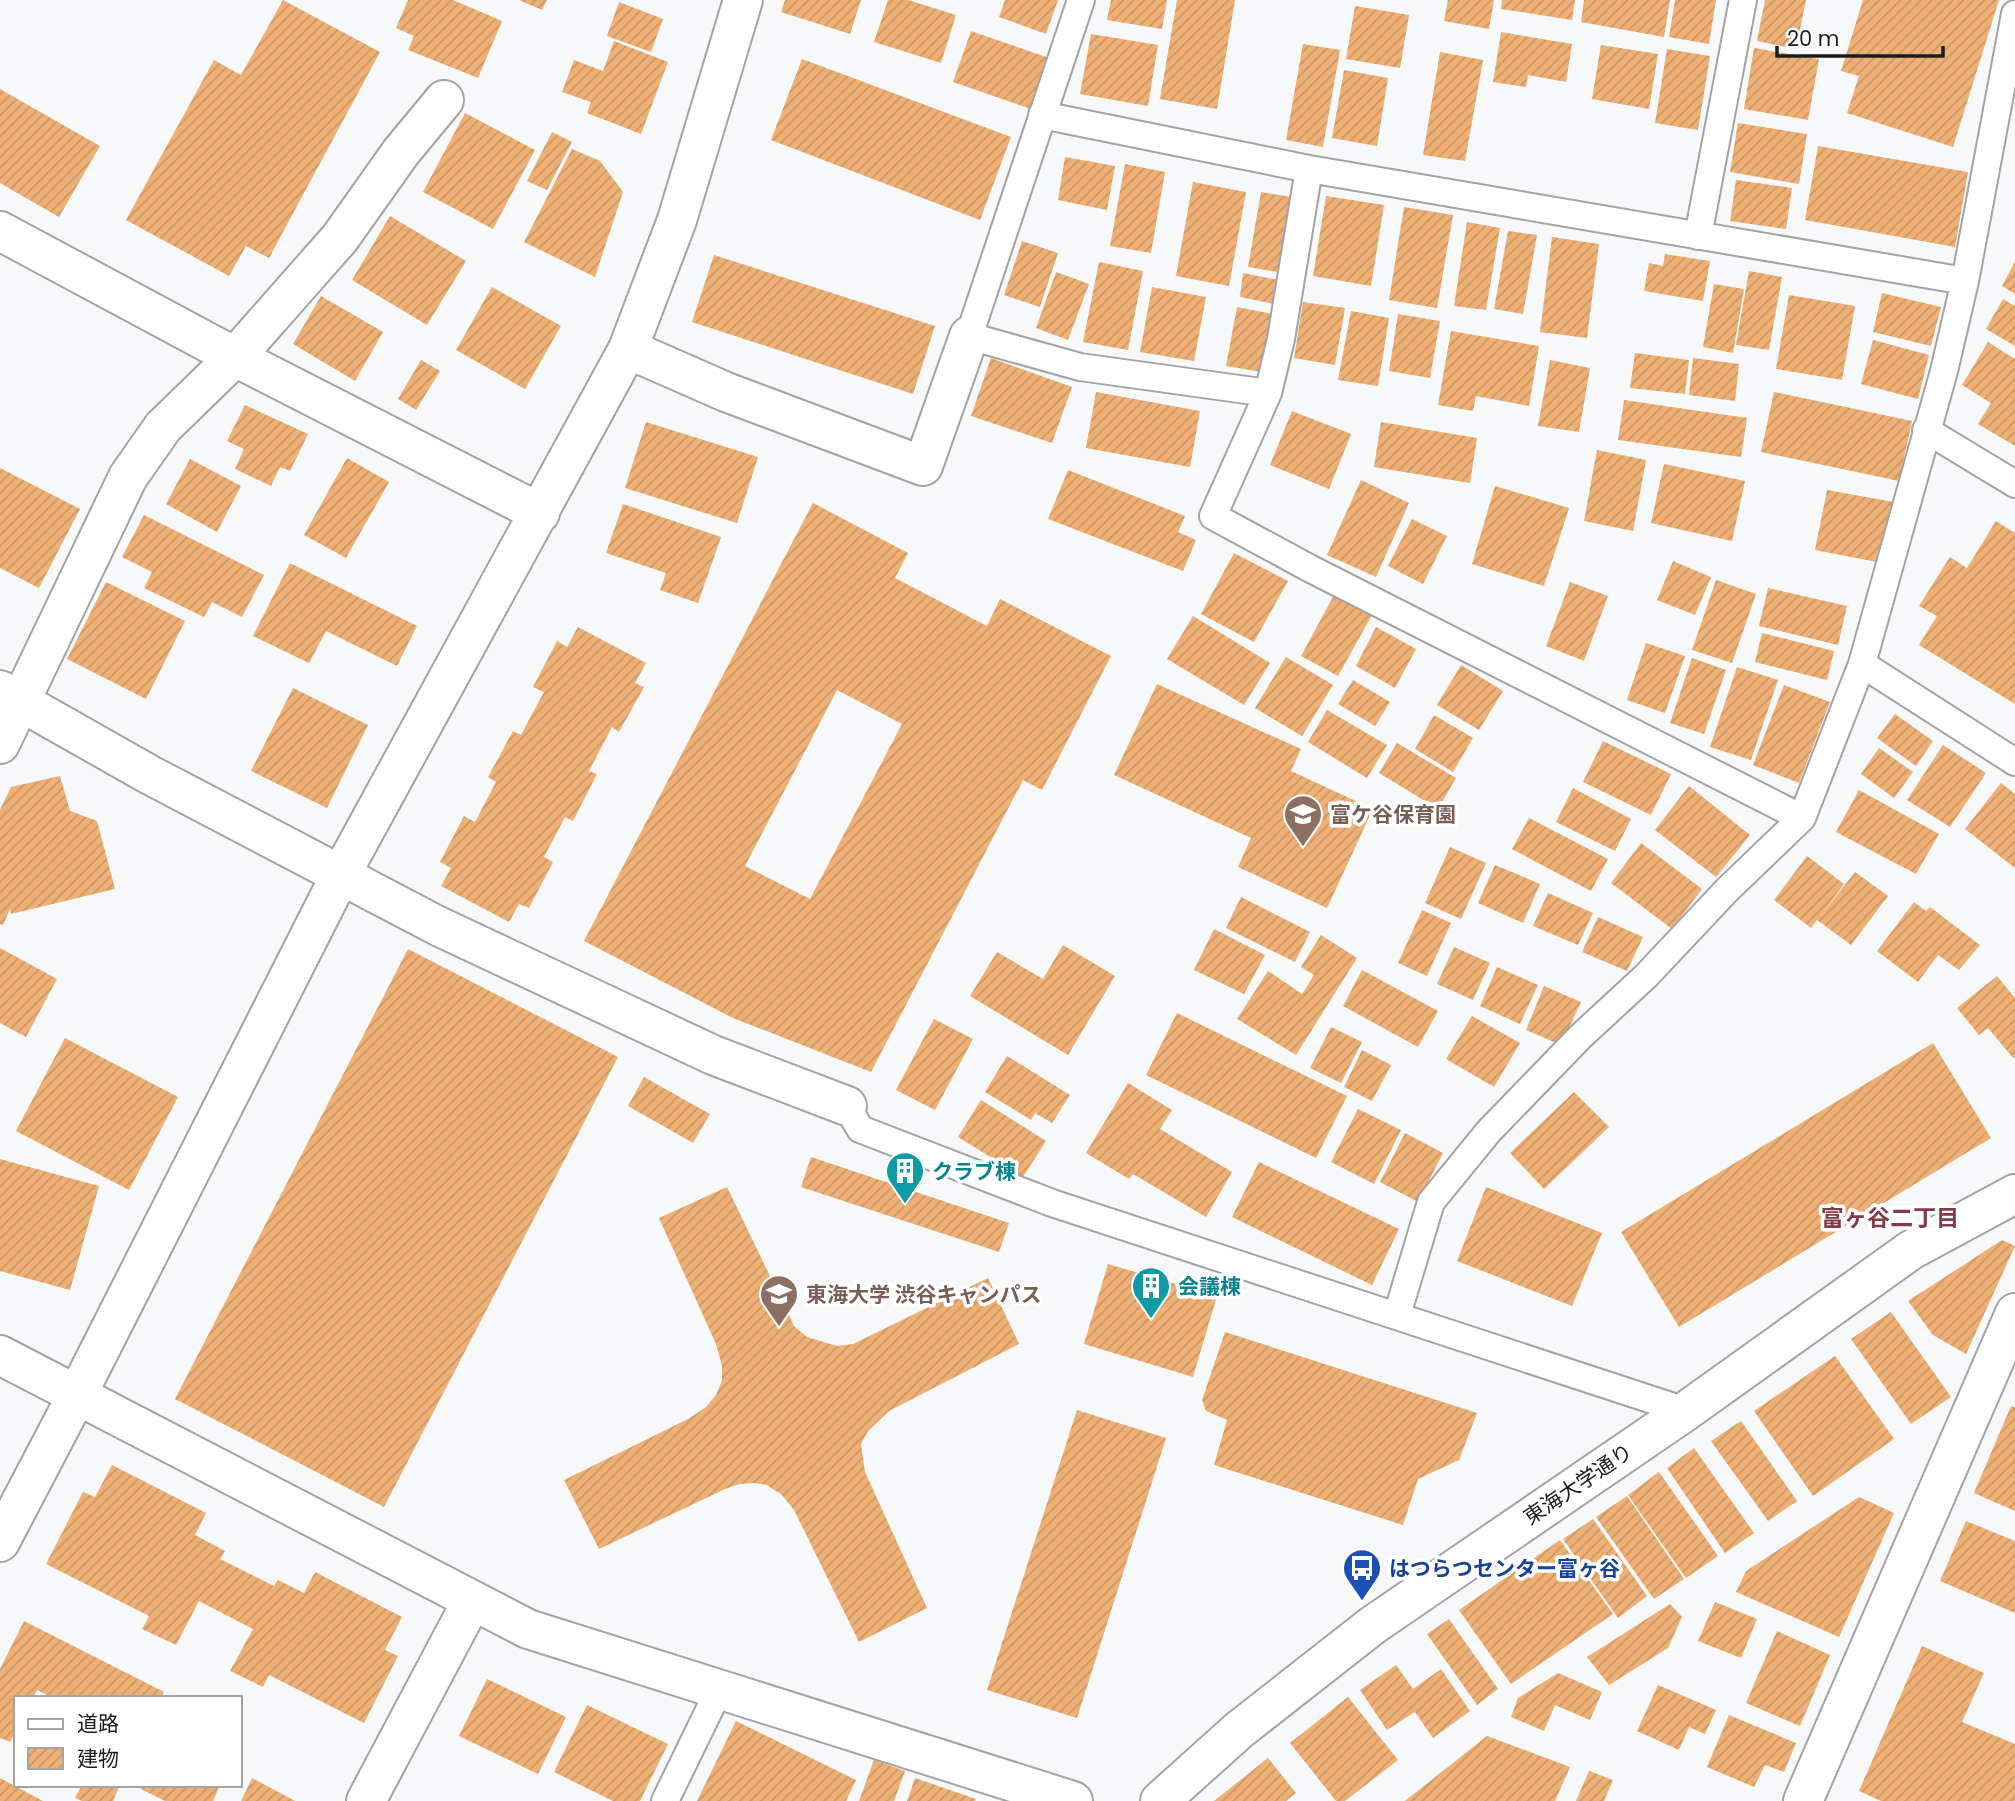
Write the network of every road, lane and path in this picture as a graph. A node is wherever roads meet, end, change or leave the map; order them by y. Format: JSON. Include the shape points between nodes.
{"nodes":[{"id":1,"x":743,"y":0,"type":"edge"},
{"id":2,"x":1081,"y":0,"type":"edge"},
{"id":3,"x":1743,"y":0,"type":"edge"},
{"id":4,"x":2015,"y":14,"type":"edge"},
{"id":5,"x":444,"y":100,"type":"dead end"},
{"id":6,"x":1042,"y":115,"type":"junction"},
{"id":7,"x":1309,"y":169,"type":"junction"},
{"id":8,"x":0,"y":231,"type":"edge"},
{"id":9,"x":1698,"y":236,"type":"junction"},
{"id":10,"x":1965,"y":281,"type":"junction"},
{"id":11,"x":969,"y":336,"type":"junction"},
{"id":12,"x":628,"y":349,"type":"junction"},
{"id":13,"x":235,"y":356,"type":"junction"},
{"id":14,"x":1268,"y":393,"type":"junction"},
{"id":15,"x":1926,"y":430,"type":"junction"},
{"id":16,"x":2015,"y":484,"type":"edge"},
{"id":17,"x":540,"y":513,"type":"junction"},
{"id":18,"x":1862,"y":664,"type":"junction"},
{"id":19,"x":11,"y":696,"type":"edge"},
{"id":20,"x":0,"y":744,"type":"edge"},
{"id":21,"x":2015,"y":762,"type":"edge"},
{"id":22,"x":1802,"y":818,"type":"junction"},
{"id":23,"x":340,"y":876,"type":"junction"},
{"id":24,"x":847,"y":1106,"type":"joint"},
{"id":25,"x":2015,"y":1194,"type":"edge"},
{"id":26,"x":2015,"y":1312,"type":"edge"},
{"id":27,"x":1397,"y":1315,"type":"junction"},
{"id":28,"x":0,"y":1355,"type":"edge"},
{"id":29,"x":2006,"y":1359,"type":"edge"},
{"id":30,"x":77,"y":1395,"type":"junction"},
{"id":31,"x":1685,"y":1411,"type":"junction"},
{"id":32,"x":0,"y":1542,"type":"edge"},
{"id":33,"x":472,"y":1601,"type":"junction"},
{"id":34,"x":719,"y":1690,"type":"junction"},
{"id":35,"x":366,"y":1801,"type":"edge"},
{"id":36,"x":665,"y":1801,"type":"edge"},
{"id":37,"x":1073,"y":1801,"type":"edge"},
{"id":38,"x":1160,"y":1801,"type":"edge"},
{"id":39,"x":1803,"y":1801,"type":"edge"}],
"edges":[{"from":1,"to":12,"type":"street","via":[[677,220]]},
{"from":2,"to":6,"type":"lane"},
{"from":3,"to":9,"type":"lane"},
{"from":4,"to":10,"type":"lane"},
{"from":5,"to":13,"type":"street","via":[[340,238]]},
{"from":6,"to":7,"type":"lane"},
{"from":6,"to":11,"type":"lane"},
{"from":7,"to":9,"type":"lane"},
{"from":7,"to":14,"type":"lane"},
{"from":8,"to":13,"type":"street"},
{"from":9,"to":10,"type":"lane"},
{"from":10,"to":15,"type":"lane"},
{"from":11,"to":12,"type":"street","via":[[923,466],[726,392]]},
{"from":11,"to":14,"type":"lane","via":[[1080,367]]},
{"from":12,"to":17,"type":"street"},
{"from":13,"to":17,"type":"street"},
{"from":13,"to":19,"type":"street","via":[[163,427],[128,477]]},
{"from":14,"to":22,"type":"lane","via":[[1213,516]]},
{"from":15,"to":16,"type":"lane"},
{"from":15,"to":18,"type":"lane"},
{"from":17,"to":23,"type":"street"},
{"from":18,"to":21,"type":"lane"},
{"from":18,"to":22,"type":"lane"},
{"from":19,"to":20,"type":"street"},
{"from":19,"to":23,"type":"street"},
{"from":22,"to":27,"type":"lane","via":[[1580,1037],[1489,1131],[1448,1181],[1431,1202]]},
{"from":23,"to":24,"type":"street","via":[[713,1055]]},
{"from":23,"to":30,"type":"street"},
{"from":24,"to":27,"type":"lane","via":[[860,1129],[1052,1203]]},
{"from":25,"to":31,"type":"street","name":"東海大学通り","via":[[1911,1250]]},
{"from":26,"to":29,"type":"street"},
{"from":27,"to":31,"type":"lane"},
{"from":28,"to":30,"type":"street"},
{"from":29,"to":39,"type":"street"},
{"from":30,"to":32,"type":"street"},
{"from":30,"to":33,"type":"street"},
{"from":31,"to":38,"type":"street","name":"東海大学通り","via":[[1373,1625],[1239,1730]]},
{"from":33,"to":34,"type":"street","via":[[528,1629]]},
{"from":33,"to":35,"type":"street"},
{"from":34,"to":36,"type":"lane"},
{"from":34,"to":37,"type":"street"}]}
